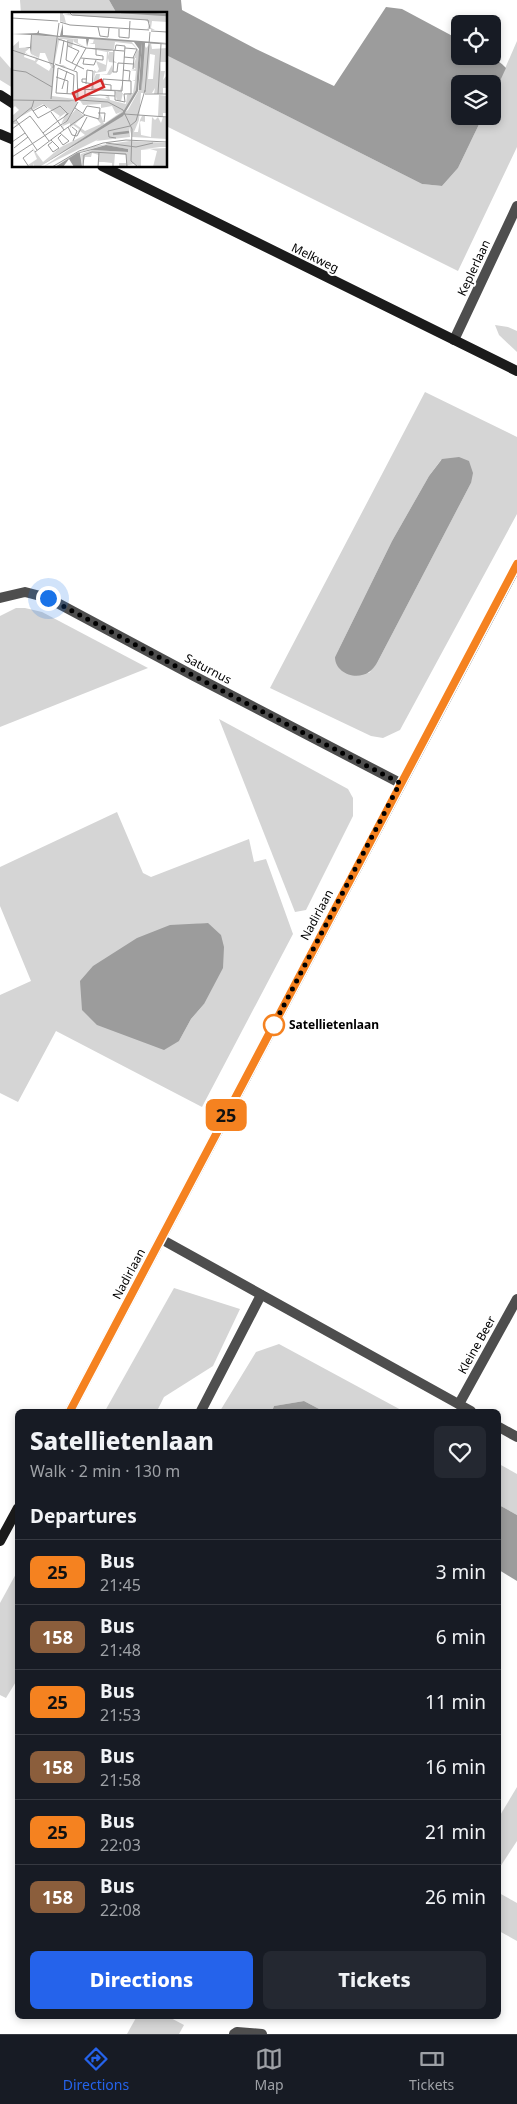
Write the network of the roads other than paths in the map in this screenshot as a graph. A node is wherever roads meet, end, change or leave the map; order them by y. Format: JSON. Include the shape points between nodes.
{"nodes":[{"id":1,"x":0,"y":94,"type":"edge"},
{"id":2,"x":12,"y":103,"type":"edge"},
{"id":3,"x":0,"y":134,"type":"edge"},
{"id":4,"x":12,"y":139,"type":"edge"},
{"id":5,"x":106,"y":168,"type":"edge"},
{"id":6,"x":517,"y":206,"type":"edge"},
{"id":7,"x":454,"y":340,"type":"junction"},
{"id":8,"x":517,"y":371,"type":"edge"},
{"id":9,"x":517,"y":564,"type":"edge"},
{"id":10,"x":0,"y":598,"type":"edge"},
{"id":11,"x":400,"y":783,"type":"junction"},
{"id":12,"x":161,"y":1239,"type":"junction"},
{"id":13,"x":261,"y":1295,"type":"junction"},
{"id":14,"x":517,"y":1299,"type":"edge"},
{"id":15,"x":459,"y":1404,"type":"junction"},
{"id":16,"x":71,"y":1409,"type":"edge"},
{"id":17,"x":202,"y":1409,"type":"edge"},
{"id":18,"x":468,"y":1409,"type":"edge"},
{"id":19,"x":501,"y":1427,"type":"edge"},
{"id":20,"x":517,"y":1437,"type":"edge"},
{"id":21,"x":15,"y":1514,"type":"edge"},
{"id":22,"x":0,"y":1541,"type":"edge"},
{"id":23,"x":234,"y":2034,"type":"edge"},
{"id":24,"x":262,"y":2034,"type":"edge"}],
"edges":[{"from":1,"to":2,"type":"street"},
{"from":3,"to":4,"type":"street"},
{"from":5,"to":7,"type":"street","name":"Melkweg"},
{"from":6,"to":7,"type":"street","name":"Keplerlaan"},
{"from":7,"to":8,"type":"street","name":"Melkweg"},
{"from":9,"to":11,"type":"street","name":"Nadirlaan"},
{"from":10,"to":11,"type":"street","name":"Saturnus","via":[[25,592],[48,598]]},
{"from":11,"to":12,"type":"street","name":"Nadirlaan"},
{"from":12,"to":13,"type":"street"},
{"from":12,"to":16,"type":"street","name":"Nadirlaan"},
{"from":13,"to":15,"type":"street"},
{"from":13,"to":17,"type":"street"},
{"from":14,"to":15,"type":"street","name":"Kleine Beer"},
{"from":15,"to":18,"type":"street"},
{"from":19,"to":20,"type":"street"},
{"from":21,"to":22,"type":"street"},
{"from":23,"to":24,"type":"street"}]}
